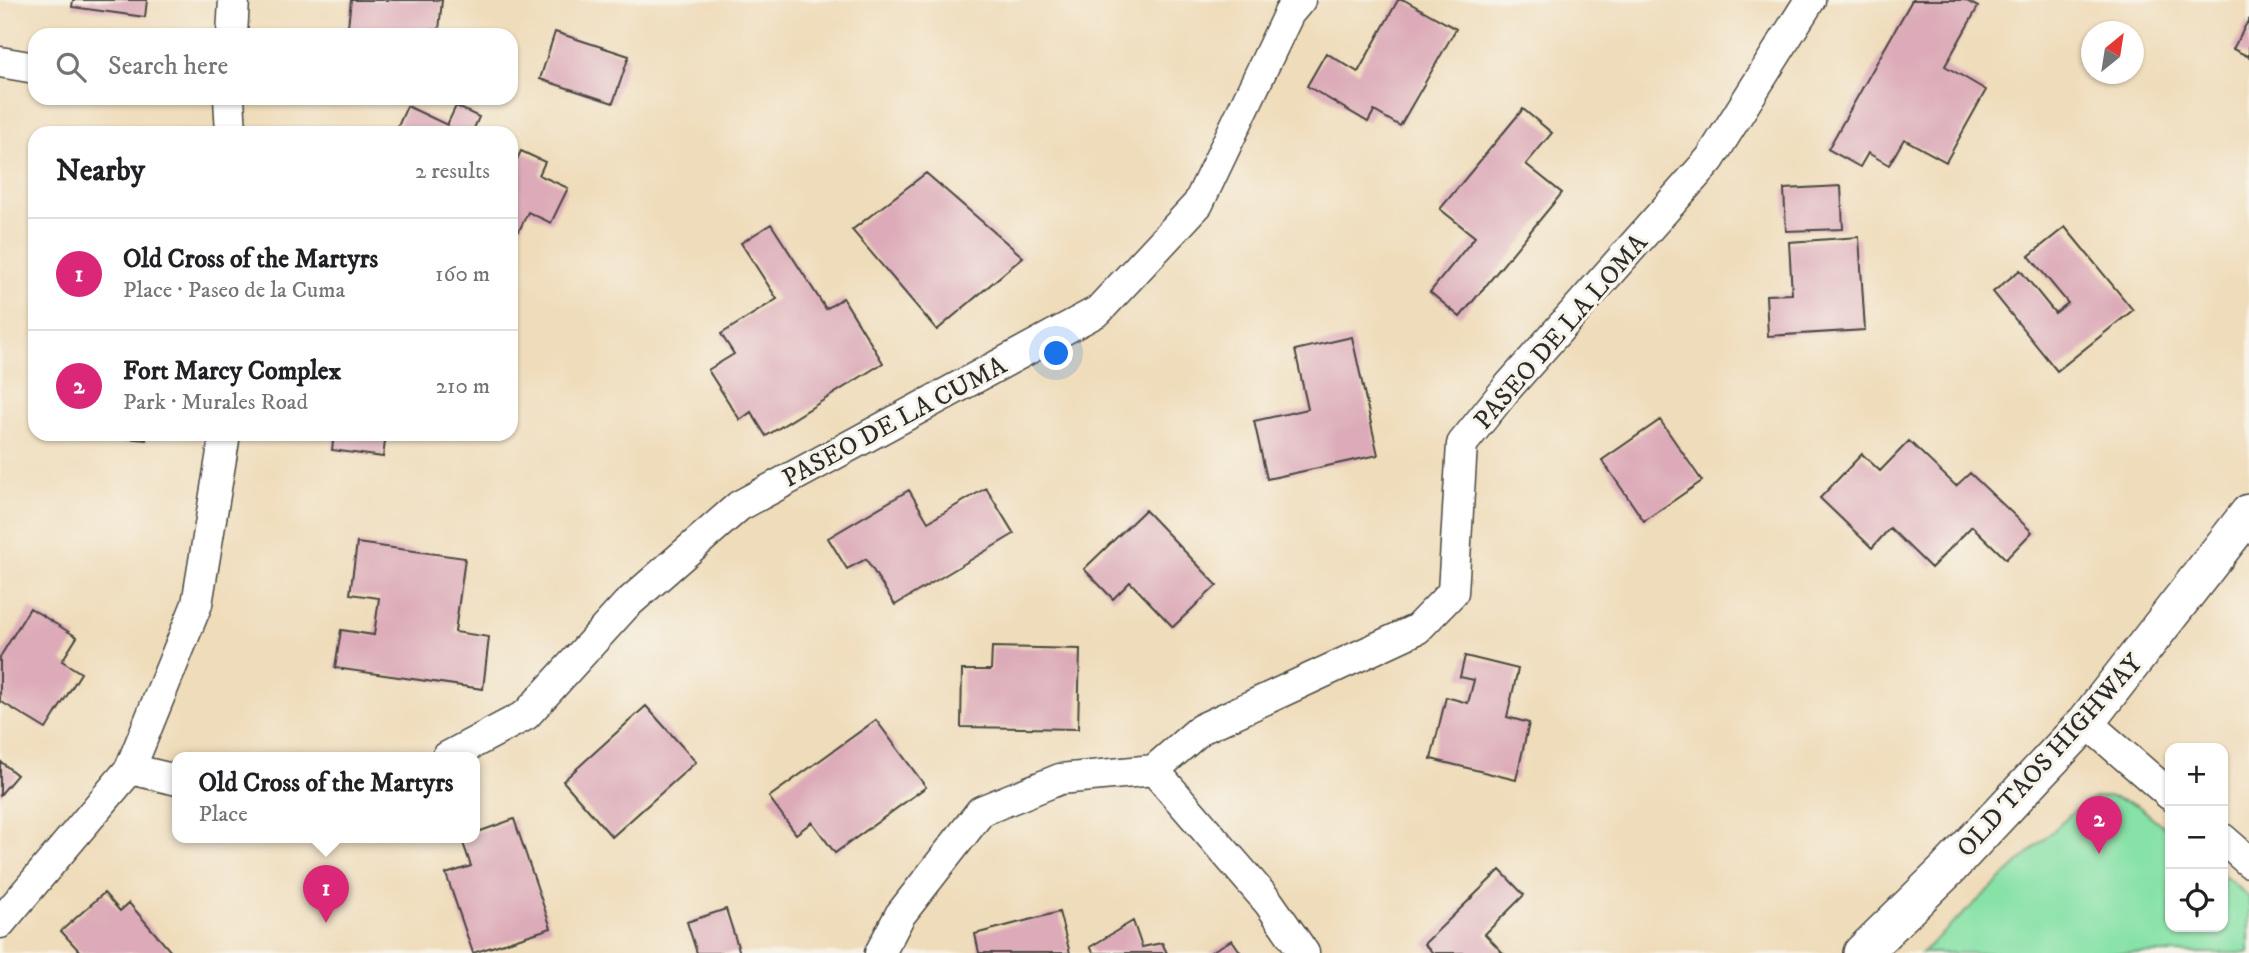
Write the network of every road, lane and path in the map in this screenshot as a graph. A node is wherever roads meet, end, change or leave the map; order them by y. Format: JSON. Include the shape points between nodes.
{"nodes":[{"id":1,"x":234,"y":0,"type":"edge"},
{"id":2,"x":1300,"y":0,"type":"edge"},
{"id":3,"x":1810,"y":0,"type":"edge"},
{"id":4,"x":232,"y":28,"type":"edge"},
{"id":5,"x":0,"y":62,"type":"edge"},
{"id":6,"x":28,"y":67,"type":"edge"},
{"id":7,"x":224,"y":105,"type":"edge"},
{"id":8,"x":229,"y":126,"type":"edge"},
{"id":9,"x":224,"y":441,"type":"edge"},
{"id":10,"x":2249,"y":513,"type":"edge"},
{"id":11,"x":2086,"y":722,"type":"junction"},
{"id":12,"x":456,"y":752,"type":"edge"},
{"id":13,"x":130,"y":769,"type":"junction"},
{"id":14,"x":1154,"y":770,"type":"junction"},
{"id":15,"x":172,"y":779,"type":"edge"},
{"id":16,"x":2165,"y":791,"type":"edge"},
{"id":17,"x":2228,"y":843,"type":"edge"},
{"id":18,"x":2249,"y":862,"type":"edge"},
{"id":19,"x":0,"y":923,"type":"edge"},
{"id":20,"x":880,"y":953,"type":"edge"},
{"id":21,"x":1304,"y":953,"type":"edge"},
{"id":22,"x":1862,"y":953,"type":"edge"}],
"edges":[{"from":1,"to":4,"type":"street"},
{"from":2,"to":12,"type":"street","name":"PASEO DE LA CUMA","via":[[1289,13],[1198,204],[1098,312],[738,506],[626,605],[526,715]]},
{"from":3,"to":14,"type":"street","name":"PASEO DE LA LOMA","via":[[1710,159],[1462,444],[1452,592],[1417,629],[1201,729]]},
{"from":5,"to":6,"type":"street"},
{"from":7,"to":8,"type":"street"},
{"from":9,"to":13,"type":"street","via":[[197,604]]},
{"from":10,"to":11,"type":"street","name":"OLD TAOS HIGHWAY"},
{"from":11,"to":16,"type":"street"},
{"from":11,"to":22,"type":"street","name":"OLD TAOS HIGHWAY"},
{"from":13,"to":15,"type":"street"},
{"from":13,"to":19,"type":"street"},
{"from":14,"to":20,"type":"street","via":[[1060,779],[981,811],[900,915]]},
{"from":14,"to":21,"type":"street","via":[[1269,903]]},
{"from":17,"to":18,"type":"street"}]}
